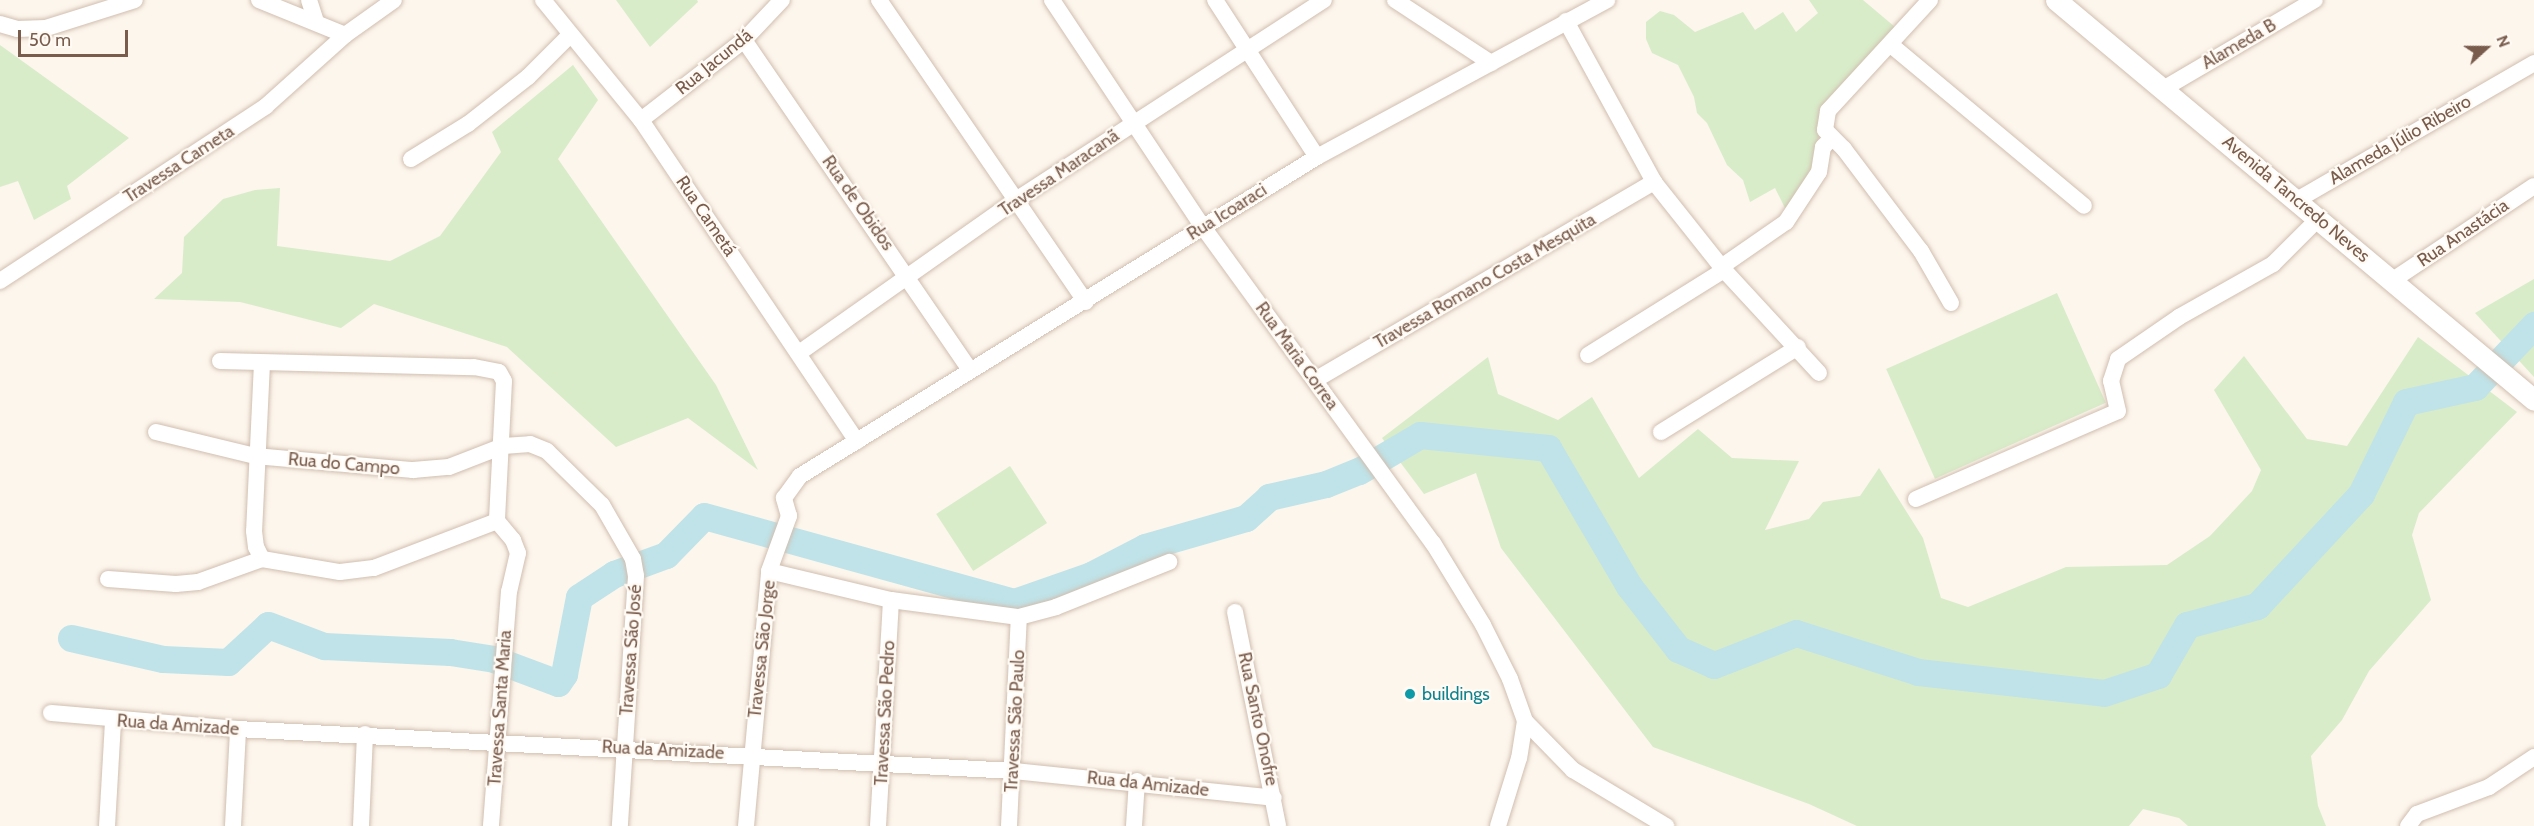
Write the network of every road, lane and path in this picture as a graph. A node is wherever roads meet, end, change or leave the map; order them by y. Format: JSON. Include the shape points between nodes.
{"nodes":[{"id":1,"x":135,"y":0,"type":"edge"},
{"id":2,"x":260,"y":0,"type":"edge"},
{"id":3,"x":309,"y":0,"type":"edge"},
{"id":4,"x":394,"y":0,"type":"edge"},
{"id":5,"x":543,"y":0,"type":"edge"},
{"id":6,"x":782,"y":0,"type":"edge"},
{"id":7,"x":879,"y":0,"type":"edge"},
{"id":8,"x":1052,"y":0,"type":"edge"},
{"id":9,"x":1215,"y":0,"type":"edge"},
{"id":10,"x":1324,"y":0,"type":"edge"},
{"id":11,"x":1395,"y":0,"type":"edge"},
{"id":12,"x":1607,"y":0,"type":"edge"},
{"id":13,"x":1930,"y":0,"type":"edge"},
{"id":14,"x":2056,"y":0,"type":"edge"},
{"id":15,"x":2315,"y":0,"type":"edge"},
{"id":16,"x":1421,"y":6,"type":"edge"},
{"id":17,"x":316,"y":21,"type":"junction"},
{"id":18,"x":1566,"y":21,"type":"junction"},
{"id":19,"x":0,"y":24,"type":"edge"},
{"id":20,"x":345,"y":35,"type":"junction"},
{"id":21,"x":570,"y":35,"type":"junction"},
{"id":22,"x":744,"y":40,"type":"junction"},
{"id":23,"x":1891,"y":45,"type":"junction"},
{"id":24,"x":1249,"y":48,"type":"junction"},
{"id":25,"x":1491,"y":63,"type":"junction"},
{"id":26,"x":2534,"y":63,"type":"edge"},
{"id":27,"x":2163,"y":89,"type":"junction"},
{"id":28,"x":641,"y":120,"type":"junction"},
{"id":29,"x":1136,"y":122,"type":"junction"},
{"id":30,"x":1832,"y":138,"type":"junction"},
{"id":31,"x":1317,"y":157,"type":"junction"},
{"id":32,"x":411,"y":159,"type":"dead end"},
{"id":33,"x":1654,"y":182,"type":"junction"},
{"id":34,"x":2534,"y":186,"type":"edge"},
{"id":35,"x":1016,"y":200,"type":"junction"},
{"id":36,"x":2297,"y":200,"type":"junction"},
{"id":37,"x":2084,"y":206,"type":"dead end"},
{"id":38,"x":2319,"y":218,"type":"junction"},
{"id":39,"x":1203,"y":227,"type":"junction"},
{"id":40,"x":1723,"y":268,"type":"junction"},
{"id":41,"x":908,"y":275,"type":"junction"},
{"id":42,"x":1,"y":277,"type":"edge"},
{"id":43,"x":2393,"y":280,"type":"junction"},
{"id":44,"x":1086,"y":302,"type":"junction"},
{"id":45,"x":1951,"y":303,"type":"dead end"},
{"id":46,"x":1798,"y":347,"type":"junction"},
{"id":47,"x":799,"y":353,"type":"junction"},
{"id":48,"x":1588,"y":355,"type":"dead end"},
{"id":49,"x":220,"y":361,"type":"dead end"},
{"id":50,"x":262,"y":363,"type":"junction"},
{"id":51,"x":969,"y":369,"type":"junction"},
{"id":52,"x":1819,"y":373,"type":"dead end"},
{"id":53,"x":1315,"y":380,"type":"junction"},
{"id":54,"x":2534,"y":400,"type":"edge"},
{"id":55,"x":156,"y":432,"type":"dead end"},
{"id":56,"x":1661,"y":432,"type":"dead end"},
{"id":57,"x":857,"y":441,"type":"junction"},
{"id":58,"x":530,"y":444,"type":"joint"},
{"id":59,"x":503,"y":446,"type":"junction"},
{"id":60,"x":255,"y":456,"type":"junction"},
{"id":61,"x":1916,"y":499,"type":"dead end"},
{"id":62,"x":497,"y":520,"type":"junction"},
{"id":63,"x":262,"y":559,"type":"junction"},
{"id":64,"x":1169,"y":562,"type":"dead end"},
{"id":65,"x":769,"y":571,"type":"junction"},
{"id":66,"x":108,"y":579,"type":"dead end"},
{"id":67,"x":891,"y":600,"type":"junction"},
{"id":68,"x":1235,"y":612,"type":"dead end"},
{"id":69,"x":1019,"y":617,"type":"junction"},
{"id":70,"x":51,"y":713,"type":"dead end"},
{"id":71,"x":113,"y":721,"type":"junction"},
{"id":72,"x":1525,"y":721,"type":"junction"},
{"id":73,"x":238,"y":729,"type":"junction"},
{"id":74,"x":365,"y":734,"type":"junction"},
{"id":75,"x":496,"y":741,"type":"junction"},
{"id":76,"x":624,"y":748,"type":"junction"},
{"id":77,"x":751,"y":755,"type":"junction"},
{"id":78,"x":2534,"y":757,"type":"edge"},
{"id":79,"x":882,"y":765,"type":"junction"},
{"id":80,"x":1014,"y":771,"type":"junction"},
{"id":81,"x":1137,"y":781,"type":"junction"},
{"id":82,"x":1274,"y":798,"type":"junction"},
{"id":83,"x":107,"y":826,"type":"edge"},
{"id":84,"x":233,"y":826,"type":"edge"},
{"id":85,"x":361,"y":826,"type":"edge"},
{"id":86,"x":491,"y":826,"type":"edge"},
{"id":87,"x":620,"y":826,"type":"edge"},
{"id":88,"x":746,"y":826,"type":"edge"},
{"id":89,"x":878,"y":826,"type":"edge"},
{"id":90,"x":1009,"y":826,"type":"edge"},
{"id":91,"x":1134,"y":826,"type":"edge"},
{"id":92,"x":1278,"y":826,"type":"edge"},
{"id":93,"x":1498,"y":826,"type":"edge"},
{"id":94,"x":1666,"y":826,"type":"edge"},
{"id":95,"x":2408,"y":826,"type":"edge"}],
"edges":[{"from":1,"to":19,"type":"street","via":[[46,28],[17,29]]},
{"from":2,"to":17,"type":"street"},
{"from":3,"to":17,"type":"street"},
{"from":4,"to":20,"type":"street"},
{"from":5,"to":21,"type":"street","name":"Rua Cametá"},
{"from":6,"to":22,"type":"street","name":"Rua Jacundá"},
{"from":7,"to":35,"type":"street"},
{"from":8,"to":29,"type":"street","name":"Rua Maria Correa"},
{"from":9,"to":24,"type":"street"},
{"from":10,"to":24,"type":"street","name":"Travessa Maracanã"},
{"from":11,"to":16,"type":"street"},
{"from":12,"to":18,"type":"street","name":"Rua Icoaraci"},
{"from":13,"to":23,"type":"street"},
{"from":14,"to":27,"type":"street","name":"Avenida Tancredo Neves"},
{"from":15,"to":27,"type":"street","name":"Alameda B"},
{"from":16,"to":25,"type":"street"},
{"from":17,"to":20,"type":"street"},
{"from":18,"to":25,"type":"street","name":"Rua Icoaraci"},
{"from":18,"to":33,"type":"street"},
{"from":20,"to":42,"type":"street","name":"Travessa Cameta","via":[[266,106]]},
{"from":21,"to":28,"type":"street","name":"Rua Cametá"},
{"from":21,"to":32,"type":"street","via":[[528,77],[468,124]]},
{"from":22,"to":28,"type":"street","name":"Rua Jacundá"},
{"from":22,"to":41,"type":"street","name":"Rua de Obidos"},
{"from":23,"to":30,"type":"street","via":[[1828,111],[1825,130]]},
{"from":23,"to":37,"type":"street"},
{"from":24,"to":29,"type":"street","name":"Travessa Maracanã"},
{"from":24,"to":31,"type":"street"},
{"from":25,"to":31,"type":"street","name":"Rua Icoaraci"},
{"from":26,"to":36,"type":"street","name":"Alameda Júlio Ribeiro"},
{"from":27,"to":36,"type":"street","name":"Avenida Tancredo Neves"},
{"from":28,"to":47,"type":"street","name":"Rua Cametá"},
{"from":29,"to":35,"type":"street","name":"Travessa Maracanã"},
{"from":29,"to":39,"type":"street","name":"Rua Maria Correa"},
{"from":30,"to":40,"type":"street","via":[[1823,147],[1819,172],[1786,222]]},
{"from":30,"to":45,"type":"street","via":[[1921,251]]},
{"from":31,"to":39,"type":"street","name":"Rua Icoaraci"},
{"from":33,"to":40,"type":"street"},
{"from":33,"to":53,"type":"street","name":"Travessa Romano Costa Mesquita"},
{"from":34,"to":43,"type":"street","name":"Rua Anastácia"},
{"from":35,"to":41,"type":"street","name":"Travessa Maracanã"},
{"from":35,"to":44,"type":"street"},
{"from":36,"to":38,"type":"street","name":"Avenida Tancredo Neves"},
{"from":38,"to":43,"type":"street","name":"Avenida Tancredo Neves"},
{"from":38,"to":61,"type":"street","via":[[2273,264],[2179,317],[2118,359],[2111,381],[2118,411]]},
{"from":39,"to":44,"type":"street","name":"Rua Icoaraci"},
{"from":39,"to":53,"type":"street","name":"Rua Maria Correa"},
{"from":40,"to":46,"type":"street"},
{"from":40,"to":48,"type":"street"},
{"from":41,"to":47,"type":"street","name":"Travessa Maracanã"},
{"from":41,"to":51,"type":"street","name":"Rua de Obidos"},
{"from":43,"to":54,"type":"street","name":"Avenida Tancredo Neves"},
{"from":44,"to":51,"type":"street","name":"Rua Icoaraci"},
{"from":46,"to":52,"type":"street"},
{"from":46,"to":56,"type":"street"},
{"from":47,"to":57,"type":"street","name":"Rua Cametá"},
{"from":49,"to":50,"type":"street"},
{"from":50,"to":59,"type":"street","via":[[474,367],[499,372],[504,381]]},
{"from":50,"to":60,"type":"street"},
{"from":51,"to":57,"type":"street","name":"Rua Icoaraci"},
{"from":53,"to":72,"type":"street","name":"Rua Maria Correa","via":[[1381,470],[1483,626],[1510,679]]},
{"from":55,"to":60,"type":"street","name":"Rua do Campo"},
{"from":57,"to":65,"type":"street","name":"Travessa São Jorge","via":[[813,466],[791,485],[784,498],[789,516]]},
{"from":58,"to":59,"type":"street","name":"Rua do Campo"},
{"from":58,"to":76,"type":"street","name":"Travessa São José","via":[[547,451],[602,505],[633,559],[636,576]]},
{"from":59,"to":60,"type":"street","name":"Rua do Campo","via":[[449,467],[413,470]]},
{"from":59,"to":62,"type":"street"},
{"from":60,"to":63,"type":"street","via":[[254,531]]},
{"from":62,"to":63,"type":"street","via":[[374,568],[340,572]]},
{"from":62,"to":75,"type":"street","name":"Travessa Santa Maria","via":[[518,553],[509,591]]},
{"from":63,"to":66,"type":"street","via":[[198,582]]},
{"from":64,"to":69,"type":"street","via":[[1056,607]]},
{"from":65,"to":67,"type":"street"},
{"from":65,"to":77,"type":"street","name":"Travessa São Jorge"},
{"from":67,"to":69,"type":"street"},
{"from":67,"to":79,"type":"street","name":"Travessa São Pedro"},
{"from":68,"to":82,"type":"street","name":"Rua Santo Onofre"},
{"from":69,"to":80,"type":"street","name":"Travessa São Paulo"},
{"from":70,"to":71,"type":"street","name":"Rua da Amizade"},
{"from":71,"to":73,"type":"street","name":"Rua da Amizade"},
{"from":71,"to":83,"type":"street"},
{"from":72,"to":93,"type":"street","via":[[1519,758]]},
{"from":72,"to":94,"type":"street","via":[[1573,770]]},
{"from":73,"to":74,"type":"street","name":"Rua da Amizade"},
{"from":73,"to":84,"type":"street"},
{"from":74,"to":75,"type":"street","name":"Rua da Amizade"},
{"from":74,"to":85,"type":"street"},
{"from":75,"to":76,"type":"street","name":"Rua da Amizade"},
{"from":75,"to":86,"type":"street","name":"Travessa Santa Maria"},
{"from":76,"to":77,"type":"street","name":"Rua da Amizade"},
{"from":76,"to":87,"type":"street","name":"Travessa São José"},
{"from":77,"to":79,"type":"street","name":"Rua da Amizade"},
{"from":77,"to":88,"type":"street","name":"Travessa São Jorge"},
{"from":78,"to":95,"type":"street","via":[[2489,787],[2417,814]]},
{"from":79,"to":80,"type":"street","name":"Rua da Amizade"},
{"from":79,"to":89,"type":"street","name":"Travessa São Pedro"},
{"from":80,"to":81,"type":"street","name":"Rua da Amizade"},
{"from":80,"to":90,"type":"street","name":"Travessa São Paulo"},
{"from":81,"to":82,"type":"street","name":"Rua da Amizade"},
{"from":81,"to":91,"type":"street"},
{"from":82,"to":92,"type":"street","name":"Rua Santo Onofre"}]}
